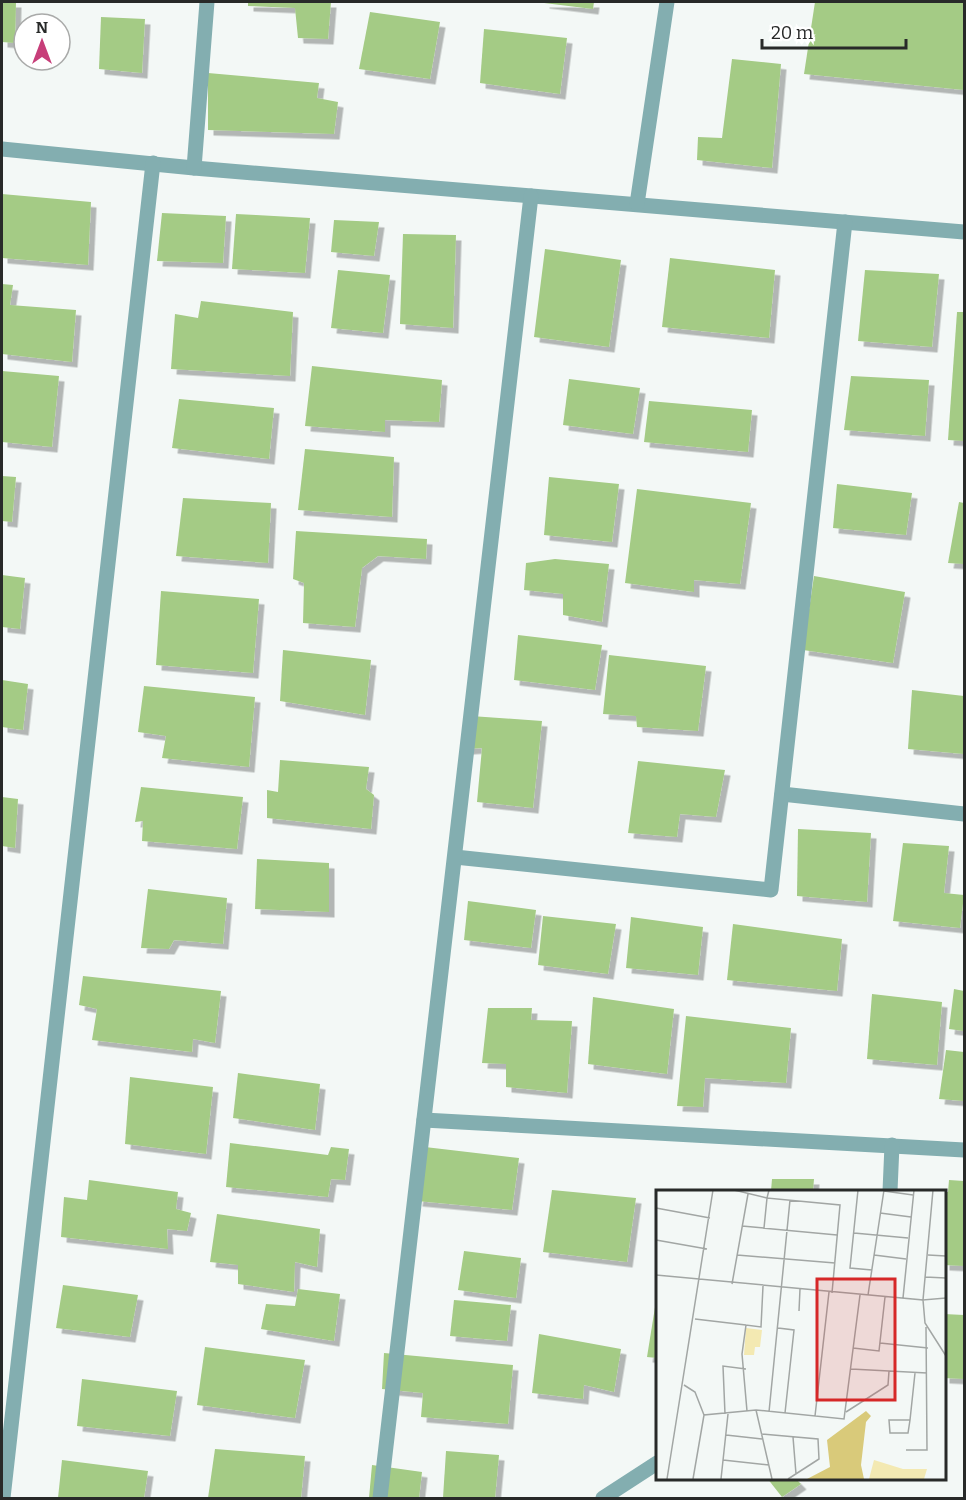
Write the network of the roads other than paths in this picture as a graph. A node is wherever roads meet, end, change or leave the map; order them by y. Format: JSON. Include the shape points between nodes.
{"nodes":[{"id":1,"x":207,"y":2,"type":"edge"},
{"id":2,"x":667,"y":2,"type":"edge"},
{"id":3,"x":2,"y":149,"type":"edge"},
{"id":4,"x":153,"y":163,"type":"junction"},
{"id":5,"x":194,"y":168,"type":"junction"},
{"id":6,"x":531,"y":196,"type":"junction"},
{"id":7,"x":637,"y":204,"type":"junction"},
{"id":8,"x":845,"y":222,"type":"junction"},
{"id":9,"x":964,"y":232,"type":"edge"},
{"id":10,"x":782,"y":794,"type":"junction"},
{"id":11,"x":964,"y":814,"type":"edge"},
{"id":12,"x":455,"y":857,"type":"junction"},
{"id":13,"x":424,"y":1120,"type":"junction"},
{"id":14,"x":892,"y":1145,"type":"junction"},
{"id":15,"x":964,"y":1150,"type":"edge"},
{"id":16,"x":890,"y":1190,"type":"edge"},
{"id":17,"x":656,"y":1464,"type":"edge"},
{"id":18,"x":3,"y":1498,"type":"edge"},
{"id":19,"x":380,"y":1498,"type":"edge"},
{"id":20,"x":603,"y":1498,"type":"edge"}],
"edges":[{"from":1,"to":5,"type":"street"},
{"from":2,"to":7,"type":"street"},
{"from":3,"to":4,"type":"street"},
{"from":4,"to":5,"type":"street"},
{"from":4,"to":18,"type":"street"},
{"from":5,"to":6,"type":"street"},
{"from":6,"to":7,"type":"street"},
{"from":6,"to":12,"type":"street"},
{"from":7,"to":8,"type":"street"},
{"from":8,"to":9,"type":"street"},
{"from":8,"to":10,"type":"street"},
{"from":10,"to":11,"type":"street"},
{"from":10,"to":12,"type":"street","via":[[771,890]]},
{"from":12,"to":13,"type":"street"},
{"from":13,"to":14,"type":"street"},
{"from":13,"to":19,"type":"street"},
{"from":14,"to":15,"type":"street"},
{"from":14,"to":16,"type":"street"},
{"from":17,"to":20,"type":"street"}]}
